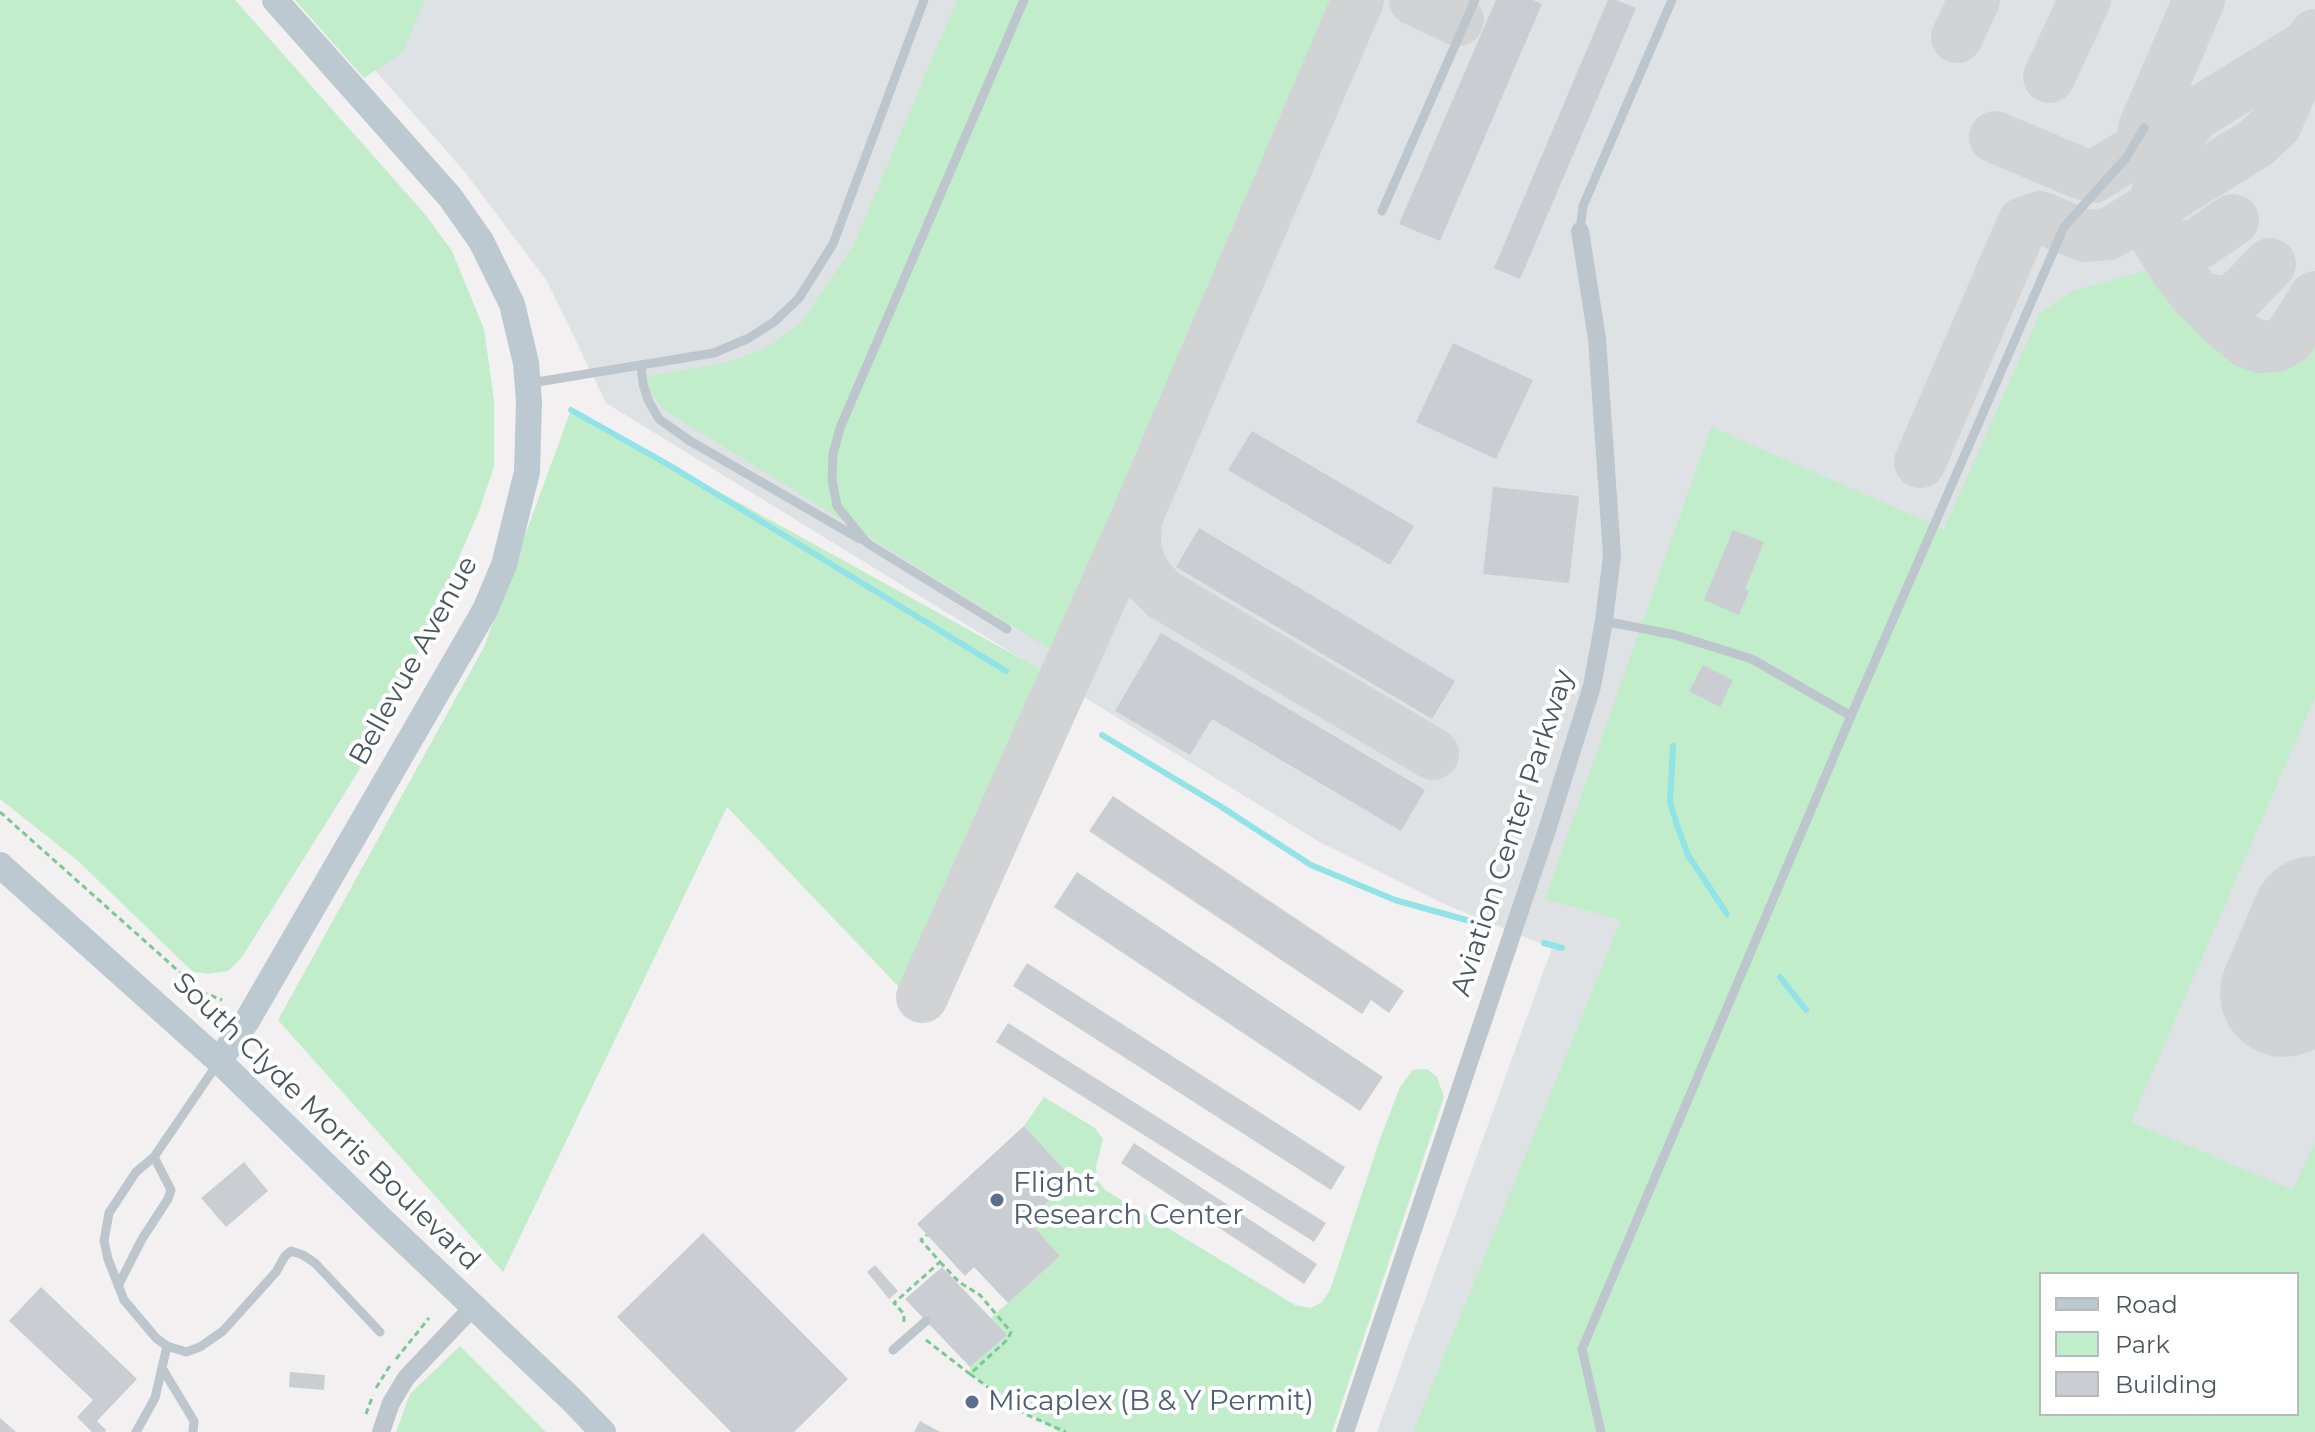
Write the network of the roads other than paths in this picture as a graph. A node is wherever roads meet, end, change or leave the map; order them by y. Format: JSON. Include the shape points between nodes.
{"nodes":[{"id":1,"x":275,"y":0,"type":"edge"},
{"id":2,"x":924,"y":0,"type":"edge"},
{"id":3,"x":1024,"y":0,"type":"edge"},
{"id":4,"x":1475,"y":0,"type":"edge"},
{"id":5,"x":1672,"y":0,"type":"edge"},
{"id":6,"x":2144,"y":128,"type":"dead end"},
{"id":7,"x":1382,"y":211,"type":"dead end"},
{"id":8,"x":1580,"y":231,"type":"joint"},
{"id":9,"x":641,"y":365,"type":"junction"},
{"id":10,"x":527,"y":384,"type":"junction"},
{"id":11,"x":867,"y":543,"type":"junction"},
{"id":12,"x":1604,"y":621,"type":"junction"},
{"id":13,"x":1007,"y":629,"type":"dead end"},
{"id":14,"x":1851,"y":716,"type":"junction"},
{"id":15,"x":0,"y":865,"type":"edge"},
{"id":16,"x":219,"y":1061,"type":"junction"},
{"id":17,"x":154,"y":1157,"type":"junction"},
{"id":18,"x":118,"y":1286,"type":"junction"},
{"id":19,"x":474,"y":1306,"type":"junction"},
{"id":20,"x":926,"y":1321,"type":"dead end"},
{"id":21,"x":380,"y":1332,"type":"dead end"},
{"id":22,"x":167,"y":1346,"type":"junction"},
{"id":23,"x":893,"y":1350,"type":"dead end"},
{"id":24,"x":162,"y":1368,"type":"junction"},
{"id":25,"x":136,"y":1432,"type":"edge"},
{"id":26,"x":193,"y":1432,"type":"edge"},
{"id":27,"x":381,"y":1432,"type":"edge"},
{"id":28,"x":603,"y":1432,"type":"edge"},
{"id":29,"x":1345,"y":1432,"type":"edge"},
{"id":30,"x":1601,"y":1432,"type":"edge"}],
"edges":[{"from":1,"to":10,"type":"street","name":"Bellevue Avenue","via":[[450,197],[481,241],[512,304]]},
{"from":2,"to":9,"type":"lane","via":[[833,244],[799,298],[774,322],[714,353]]},
{"from":3,"to":11,"type":"lane","via":[[840,428],[833,454],[837,506]]},
{"from":4,"to":7,"type":"lane"},
{"from":5,"to":8,"type":"lane","via":[[1583,206]]},
{"from":6,"to":14,"type":"lane","via":[[2126,158],[2064,227]]},
{"from":8,"to":12,"type":"street","name":"Aviation Center Parkway","via":[[1606,447],[1612,555]]},
{"from":9,"to":10,"type":"lane"},
{"from":9,"to":11,"type":"lane","via":[[649,402],[659,419]]},
{"from":10,"to":16,"type":"street","name":"Bellevue Avenue","via":[[527,472],[504,565],[485,610]]},
{"from":11,"to":13,"type":"lane"},
{"from":12,"to":14,"type":"lane","via":[[1675,635],[1752,659]]},
{"from":12,"to":29,"type":"street","name":"Aviation Center Parkway","via":[[1592,686],[1547,830]]},
{"from":14,"to":30,"type":"lane","via":[[1582,1349]]},
{"from":15,"to":16,"type":"street","name":"South Clyde Morris Boulevard"},
{"from":16,"to":17,"type":"lane"},
{"from":16,"to":19,"type":"street","name":"South Clyde Morris Boulevard"},
{"from":17,"to":18,"type":"lane","via":[[171,1190]]},
{"from":17,"to":18,"type":"lane","via":[[136,1172],[109,1213],[104,1241]]},
{"from":18,"to":22,"type":"lane","via":[[132,1310]]},
{"from":19,"to":27,"type":"street","via":[[406,1378]]},
{"from":19,"to":28,"type":"street","name":"South Clyde Morris Boulevard"},
{"from":20,"to":23,"type":"lane"},
{"from":21,"to":22,"type":"lane","via":[[315,1263],[291,1251],[223,1331],[186,1352]]},
{"from":22,"to":24,"type":"lane"},
{"from":24,"to":25,"type":"lane","via":[[155,1398]]},
{"from":24,"to":26,"type":"lane","via":[[186,1404]]}]}
